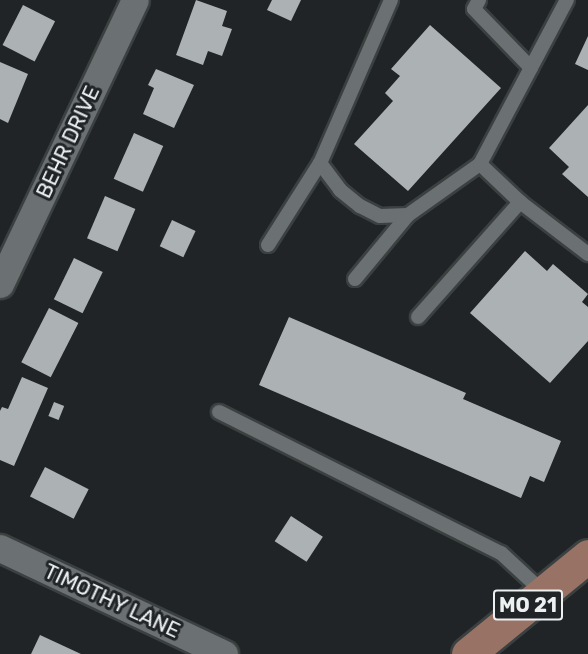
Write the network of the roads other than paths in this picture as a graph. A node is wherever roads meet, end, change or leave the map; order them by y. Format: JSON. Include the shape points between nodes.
{"nodes":[{"id":1,"x":135,"y":0,"type":"edge"},
{"id":2,"x":391,"y":0,"type":"edge"},
{"id":3,"x":479,"y":0,"type":"edge"},
{"id":4,"x":567,"y":0,"type":"edge"},
{"id":5,"x":531,"y":68,"type":"junction"},
{"id":6,"x":320,"y":163,"type":"junction"},
{"id":7,"x":480,"y":165,"type":"junction"},
{"id":8,"x":520,"y":202,"type":"junction"},
{"id":9,"x":408,"y":215,"type":"junction"},
{"id":10,"x":268,"y":245,"type":"dead end"},
{"id":11,"x":588,"y":254,"type":"edge"},
{"id":12,"x":355,"y":279,"type":"dead end"},
{"id":13,"x":0,"y":284,"type":"edge"},
{"id":14,"x":418,"y":316,"type":"dead end"},
{"id":15,"x":219,"y":412,"type":"dead end"},
{"id":16,"x":0,"y":548,"type":"edge"},
{"id":17,"x":588,"y":556,"type":"edge"},
{"id":18,"x":544,"y":593,"type":"junction"},
{"id":19,"x":224,"y":654,"type":"edge"},
{"id":20,"x":468,"y":654,"type":"edge"}],
"edges":[{"from":1,"to":13,"type":"street","name":"BEHR DRIVE"},
{"from":2,"to":6,"type":"lane"},
{"from":3,"to":5,"type":"lane","via":[[474,9]]},
{"from":4,"to":5,"type":"lane"},
{"from":5,"to":7,"type":"lane"},
{"from":6,"to":9,"type":"lane","via":[[340,190],[360,206],[380,216]]},
{"from":6,"to":10,"type":"lane"},
{"from":7,"to":8,"type":"lane"},
{"from":7,"to":9,"type":"lane"},
{"from":8,"to":11,"type":"lane"},
{"from":8,"to":14,"type":"lane"},
{"from":9,"to":12,"type":"lane"},
{"from":15,"to":18,"type":"lane","via":[[501,553]]},
{"from":16,"to":19,"type":"street","name":"TIMOTHY LANE"},
{"from":17,"to":18,"type":"main road","number":"MO 21"},
{"from":18,"to":20,"type":"main road","number":"MO 21"}]}
